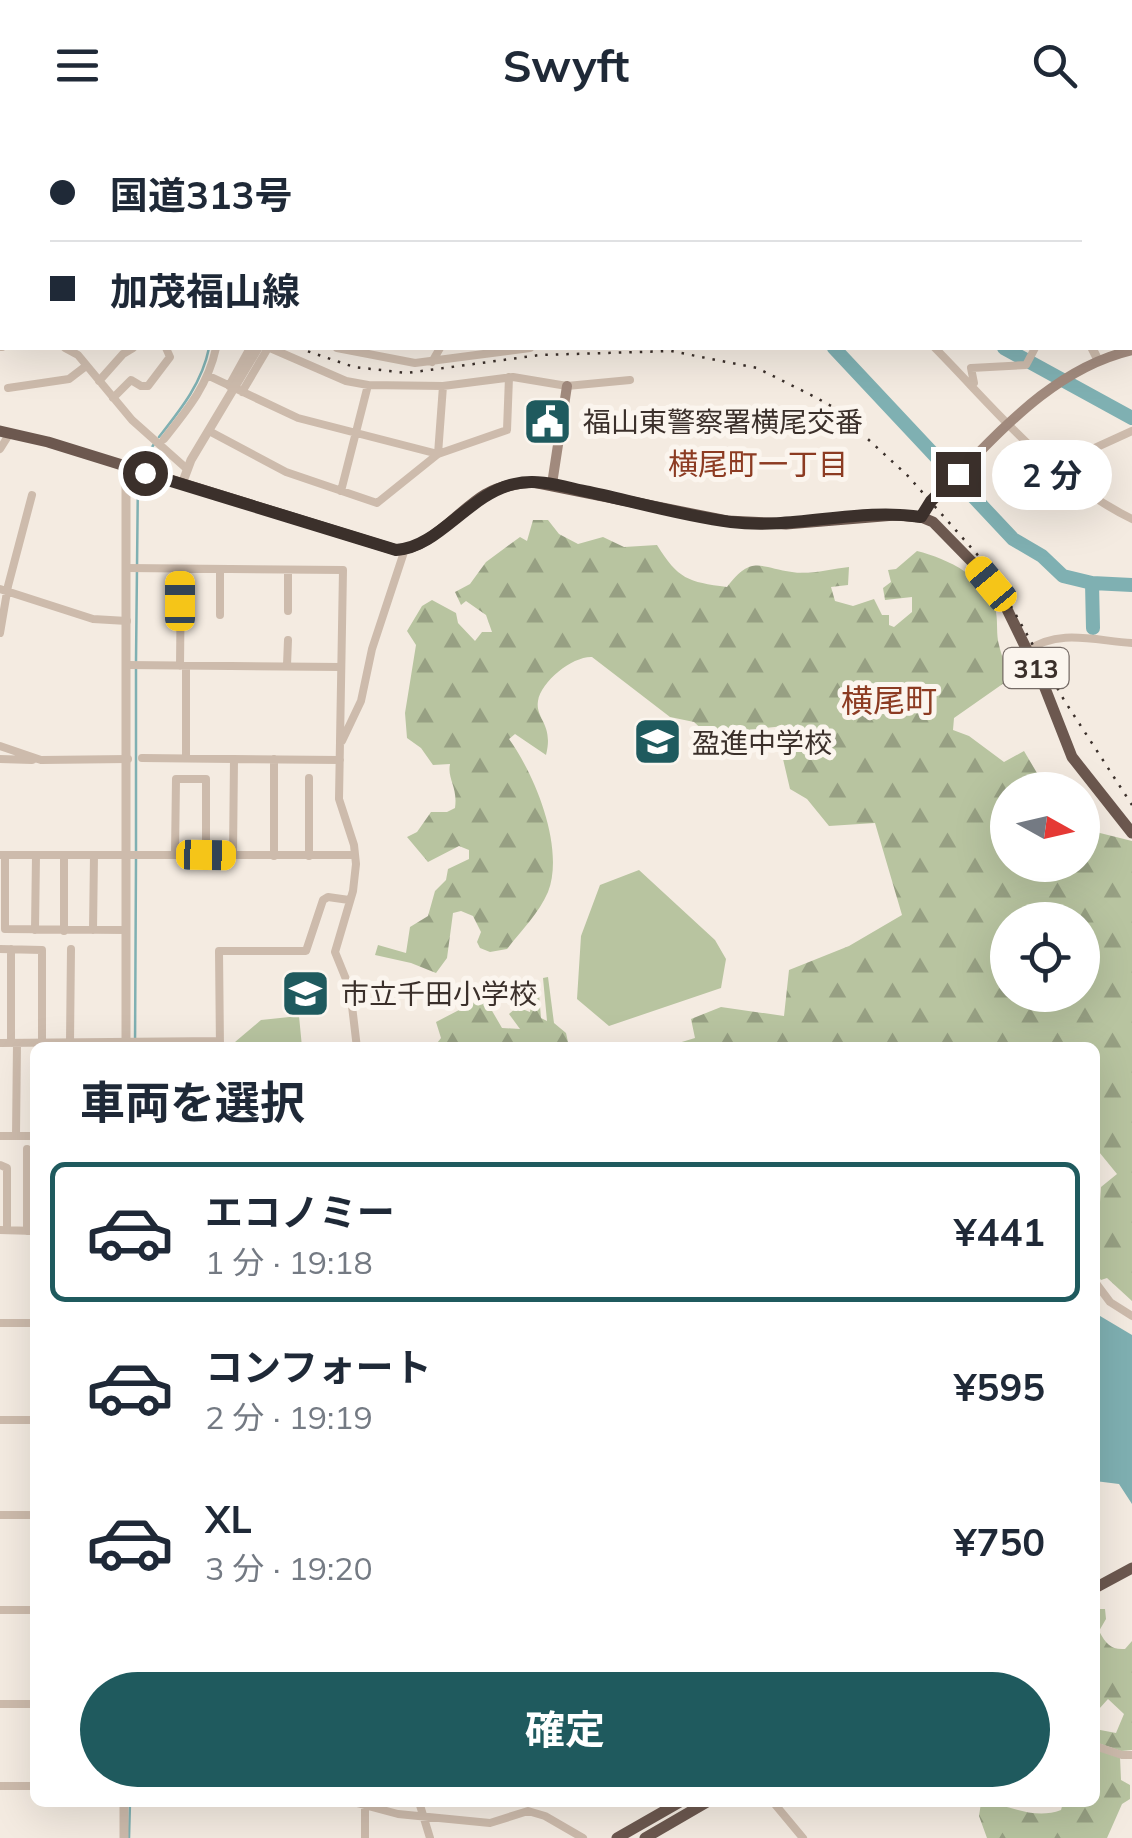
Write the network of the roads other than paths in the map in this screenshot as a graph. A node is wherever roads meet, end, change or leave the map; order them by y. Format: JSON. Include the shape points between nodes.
{"nodes":[{"id":1,"x":68,"y":350,"type":"edge"},
{"id":2,"x":130,"y":350,"type":"edge"},
{"id":3,"x":167,"y":350,"type":"edge"},
{"id":4,"x":216,"y":350,"type":"edge"},
{"id":5,"x":249,"y":350,"type":"edge"},
{"id":6,"x":257,"y":350,"type":"edge"},
{"id":7,"x":267,"y":350,"type":"edge"},
{"id":8,"x":274,"y":350,"type":"edge"},
{"id":9,"x":439,"y":350,"type":"edge"},
{"id":10,"x":516,"y":350,"type":"edge"},
{"id":11,"x":937,"y":350,"type":"edge"},
{"id":12,"x":1093,"y":350,"type":"edge"},
{"id":13,"x":1132,"y":350,"type":"edge"},
{"id":14,"x":377,"y":351,"type":"edge"},
{"id":15,"x":1031,"y":356,"type":"edge"},
{"id":16,"x":1098,"y":360,"type":"junction"},
{"id":17,"x":432,"y":362,"type":"junction"},
{"id":18,"x":86,"y":366,"type":"junction"},
{"id":19,"x":209,"y":376,"type":"junction"},
{"id":20,"x":509,"y":377,"type":"junction"},
{"id":21,"x":630,"y":380,"type":"dead end"},
{"id":22,"x":99,"y":381,"type":"junction"},
{"id":23,"x":368,"y":385,"type":"junction"},
{"id":24,"x":971,"y":385,"type":"junction"},
{"id":25,"x":443,"y":386,"type":"junction"},
{"id":26,"x":567,"y":386,"type":"junction"},
{"id":27,"x":8,"y":388,"type":"dead end"},
{"id":28,"x":235,"y":389,"type":"junction"},
{"id":29,"x":113,"y":398,"type":"junction"},
{"id":30,"x":1009,"y":426,"type":"junction"},
{"id":31,"x":1132,"y":430,"type":"edge"},
{"id":32,"x":5,"y":432,"type":"edge"},
{"id":33,"x":208,"y":432,"type":"junction"},
{"id":34,"x":354,"y":432,"type":"junction"},
{"id":35,"x":160,"y":442,"type":"junction"},
{"id":36,"x":0,"y":449,"type":"edge"},
{"id":37,"x":438,"y":454,"type":"junction"},
{"id":38,"x":1051,"y":468,"type":"junction"},
{"id":39,"x":135,"y":469,"type":"junction"},
{"id":40,"x":187,"y":469,"type":"junction"},
{"id":41,"x":182,"y":484,"type":"junction"},
{"id":42,"x":552,"y":484,"type":"junction"},
{"id":43,"x":341,"y":491,"type":"junction"},
{"id":44,"x":32,"y":495,"type":"dead end"},
{"id":45,"x":921,"y":517,"type":"junction"},
{"id":46,"x":1132,"y":519,"type":"edge"},
{"id":47,"x":405,"y":549,"type":"junction"},
{"id":48,"x":133,"y":568,"type":"junction"},
{"id":49,"x":181,"y":569,"type":"junction"},
{"id":50,"x":220,"y":570,"type":"junction"},
{"id":51,"x":288,"y":570,"type":"junction"},
{"id":52,"x":4,"y":590,"type":"edge"},
{"id":53,"x":288,"y":611,"type":"dead end"},
{"id":54,"x":220,"y":615,"type":"dead end"},
{"id":55,"x":127,"y":621,"type":"junction"},
{"id":56,"x":0,"y":633,"type":"edge"},
{"id":57,"x":288,"y":640,"type":"dead end"},
{"id":58,"x":1132,"y":644,"type":"edge"},
{"id":59,"x":1027,"y":651,"type":"junction"},
{"id":60,"x":133,"y":665,"type":"junction"},
{"id":61,"x":287,"y":665,"type":"junction"},
{"id":62,"x":183,"y":666,"type":"junction"},
{"id":63,"x":341,"y":667,"type":"junction"},
{"id":64,"x":342,"y":741,"type":"junction"},
{"id":65,"x":0,"y":746,"type":"edge"},
{"id":66,"x":142,"y":758,"type":"dead end"},
{"id":67,"x":186,"y":758,"type":"junction"},
{"id":68,"x":234,"y":759,"type":"junction"},
{"id":69,"x":274,"y":759,"type":"junction"},
{"id":70,"x":0,"y":760,"type":"edge"},
{"id":71,"x":41,"y":760,"type":"junction"},
{"id":72,"x":128,"y":760,"type":"junction"},
{"id":73,"x":340,"y":760,"type":"junction"},
{"id":74,"x":309,"y":778,"type":"dead end"},
{"id":75,"x":1132,"y":833,"type":"edge"},
{"id":76,"x":3,"y":855,"type":"edge"},
{"id":77,"x":64,"y":855,"type":"junction"},
{"id":78,"x":133,"y":855,"type":"junction"},
{"id":79,"x":175,"y":855,"type":"junction"},
{"id":80,"x":206,"y":855,"type":"junction"},
{"id":81,"x":233,"y":855,"type":"junction"},
{"id":82,"x":355,"y":855,"type":"junction"},
{"id":83,"x":36,"y":856,"type":"junction"},
{"id":84,"x":94,"y":856,"type":"junction"},
{"id":85,"x":274,"y":856,"type":"junction"},
{"id":86,"x":309,"y":856,"type":"junction"},
{"id":87,"x":349,"y":900,"type":"junction"},
{"id":88,"x":35,"y":930,"type":"junction"},
{"id":89,"x":93,"y":930,"type":"junction"},
{"id":90,"x":126,"y":930,"type":"junction"},
{"id":91,"x":64,"y":931,"type":"junction"},
{"id":92,"x":0,"y":949,"type":"edge"},
{"id":93,"x":12,"y":949,"type":"junction"},
{"id":94,"x":70,"y":949,"type":"dead end"},
{"id":95,"x":30,"y":1042,"type":"edge"},
{"id":96,"x":42,"y":1042,"type":"joint"},
{"id":97,"x":70,"y":1042,"type":"joint"},
{"id":98,"x":130,"y":1042,"type":"edge"},
{"id":99,"x":220,"y":1042,"type":"edge"},
{"id":100,"x":355,"y":1042,"type":"edge"},
{"id":101,"x":0,"y":1043,"type":"edge"},
{"id":102,"x":14,"y":1043,"type":"junction"},
{"id":103,"x":0,"y":1136,"type":"edge"},
{"id":104,"x":16,"y":1136,"type":"junction"},
{"id":105,"x":30,"y":1136,"type":"edge"},
{"id":106,"x":27,"y":1150,"type":"dead end"},
{"id":107,"x":0,"y":1165,"type":"edge"},
{"id":108,"x":30,"y":1211,"type":"edge"},
{"id":109,"x":4,"y":1230,"type":"edge"},
{"id":110,"x":30,"y":1231,"type":"edge"},
{"id":111,"x":1100,"y":1289,"type":"edge"},
{"id":112,"x":1132,"y":1316,"type":"edge"},
{"id":113,"x":0,"y":1323,"type":"edge"},
{"id":114,"x":30,"y":1324,"type":"edge"},
{"id":115,"x":0,"y":1420,"type":"edge"},
{"id":116,"x":30,"y":1420,"type":"edge"},
{"id":117,"x":0,"y":1515,"type":"edge"},
{"id":118,"x":30,"y":1516,"type":"edge"},
{"id":119,"x":1132,"y":1560,"type":"edge"},
{"id":120,"x":1132,"y":1568,"type":"edge"},
{"id":121,"x":1100,"y":1577,"type":"edge"},
{"id":122,"x":1100,"y":1585,"type":"edge"},
{"id":123,"x":0,"y":1610,"type":"edge"},
{"id":124,"x":30,"y":1610,"type":"edge"},
{"id":125,"x":0,"y":1704,"type":"edge"},
{"id":126,"x":30,"y":1704,"type":"edge"},
{"id":127,"x":1100,"y":1748,"type":"edge"},
{"id":128,"x":1132,"y":1755,"type":"edge"},
{"id":129,"x":0,"y":1786,"type":"edge"},
{"id":130,"x":30,"y":1786,"type":"edge"},
{"id":131,"x":124,"y":1807,"type":"edge"},
{"id":132,"x":365,"y":1807,"type":"edge"},
{"id":133,"x":376,"y":1807,"type":"edge"},
{"id":134,"x":421,"y":1807,"type":"edge"},
{"id":135,"x":447,"y":1807,"type":"edge"},
{"id":136,"x":671,"y":1807,"type":"edge"},
{"id":137,"x":698,"y":1807,"type":"edge"},
{"id":138,"x":777,"y":1807,"type":"edge"},
{"id":139,"x":423,"y":1816,"type":"junction"},
{"id":140,"x":448,"y":1818,"type":"junction"},
{"id":141,"x":124,"y":1838,"type":"edge"},
{"id":142,"x":365,"y":1838,"type":"edge"},
{"id":143,"x":430,"y":1838,"type":"edge"},
{"id":144,"x":583,"y":1838,"type":"edge"},
{"id":145,"x":617,"y":1838,"type":"edge"},
{"id":146,"x":645,"y":1838,"type":"edge"},
{"id":147,"x":803,"y":1838,"type":"edge"}],
"edges":[{"from":1,"to":18,"type":"street"},
{"from":2,"to":22,"type":"street"},
{"from":3,"to":29,"type":"street","via":[[170,357],[148,386],[131,380]]},
{"from":4,"to":19,"type":"street"},
{"from":5,"to":28,"type":"street"},
{"from":6,"to":28,"type":"street"},
{"from":7,"to":28,"type":"street"},
{"from":8,"to":23,"type":"street"},
{"from":9,"to":17,"type":"street"},
{"from":10,"to":17,"type":"street"},
{"from":11,"to":24,"type":"street"},
{"from":12,"to":16,"type":"street"},
{"from":13,"to":16,"type":"main road"},
{"from":14,"to":17,"type":"street","via":[[393,360]]},
{"from":15,"to":24,"type":"street","via":[[971,368]]},
{"from":16,"to":30,"type":"main road","via":[[1061,380]]},
{"from":18,"to":22,"type":"street"},
{"from":18,"to":27,"type":"street","via":[[69,379]]},
{"from":19,"to":28,"type":"street"},
{"from":19,"to":35,"type":"street"},
{"from":20,"to":25,"type":"street"},
{"from":20,"to":26,"type":"street"},
{"from":20,"to":37,"type":"street","via":[[506,430]]},
{"from":21,"to":26,"type":"street"},
{"from":22,"to":29,"type":"street"},
{"from":23,"to":25,"type":"street"},
{"from":23,"to":34,"type":"street"},
{"from":24,"to":30,"type":"street"},
{"from":25,"to":37,"type":"street"},
{"from":26,"to":42,"type":"main road"},
{"from":28,"to":33,"type":"street"},
{"from":28,"to":34,"type":"street","via":[[298,418]]},
{"from":29,"to":35,"type":"street"},
{"from":30,"to":38,"type":"street"},
{"from":30,"to":45,"type":"main road"},
{"from":31,"to":38,"type":"street"},
{"from":32,"to":36,"type":"street"},
{"from":32,"to":39,"type":"highway"},
{"from":33,"to":40,"type":"street"},
{"from":33,"to":43,"type":"street"},
{"from":34,"to":37,"type":"street"},
{"from":34,"to":43,"type":"street"},
{"from":35,"to":40,"type":"street"},
{"from":37,"to":43,"type":"street","via":[[381,503]]},
{"from":38,"to":46,"type":"street"},
{"from":39,"to":41,"type":"highway"},
{"from":39,"to":48,"type":"street"},
{"from":40,"to":41,"type":"street"},
{"from":41,"to":47,"type":"highway"},
{"from":42,"to":45,"type":"highway","via":[[750,524]]},
{"from":42,"to":47,"type":"highway","via":[[498,488]]},
{"from":44,"to":52,"type":"street"},
{"from":45,"to":59,"type":"highway","number":"313","via":[[941,529],[991,584]]},
{"from":47,"to":64,"type":"street","via":[[361,702]]},
{"from":48,"to":49,"type":"street"},
{"from":48,"to":55,"type":"street"},
{"from":49,"to":50,"type":"street"},
{"from":49,"to":62,"type":"street"},
{"from":50,"to":51,"type":"street"},
{"from":50,"to":54,"type":"street"},
{"from":51,"to":53,"type":"street"},
{"from":51,"to":63,"type":"street","via":[[344,570]]},
{"from":52,"to":55,"type":"street","via":[[98,621]]},
{"from":52,"to":56,"type":"street"},
{"from":55,"to":60,"type":"street"},
{"from":57,"to":61,"type":"street"},
{"from":58,"to":59,"type":"street","via":[[1060,638]]},
{"from":59,"to":75,"type":"highway","number":"313","via":[[1072,756]]},
{"from":60,"to":62,"type":"street"},
{"from":60,"to":72,"type":"street"},
{"from":61,"to":62,"type":"street"},
{"from":61,"to":63,"type":"street"},
{"from":62,"to":67,"type":"street"},
{"from":63,"to":64,"type":"street"},
{"from":64,"to":73,"type":"street"},
{"from":65,"to":71,"type":"street"},
{"from":66,"to":67,"type":"street"},
{"from":67,"to":68,"type":"street"},
{"from":68,"to":69,"type":"street"},
{"from":68,"to":81,"type":"street"},
{"from":69,"to":73,"type":"street"},
{"from":69,"to":85,"type":"street"},
{"from":70,"to":71,"type":"street"},
{"from":71,"to":72,"type":"street"},
{"from":72,"to":78,"type":"street"},
{"from":73,"to":82,"type":"street","via":[[340,800]]},
{"from":74,"to":86,"type":"street"},
{"from":76,"to":83,"type":"street"},
{"from":76,"to":88,"type":"street","via":[[4,928]]},
{"from":77,"to":83,"type":"street"},
{"from":77,"to":84,"type":"street"},
{"from":77,"to":91,"type":"street"},
{"from":78,"to":79,"type":"street"},
{"from":78,"to":84,"type":"street"},
{"from":78,"to":90,"type":"street"},
{"from":79,"to":80,"type":"street"},
{"from":79,"to":80,"type":"street","via":[[176,779],[191,779],[206,780]]},
{"from":80,"to":81,"type":"street"},
{"from":81,"to":85,"type":"street"},
{"from":82,"to":86,"type":"street"},
{"from":82,"to":87,"type":"street"},
{"from":83,"to":88,"type":"street"},
{"from":84,"to":89,"type":"street"},
{"from":85,"to":86,"type":"street"},
{"from":87,"to":99,"type":"street","via":[[323,900],[306,952],[219,951]]},
{"from":87,"to":100,"type":"street","via":[[335,952],[350,989]]},
{"from":88,"to":91,"type":"street"},
{"from":89,"to":90,"type":"street"},
{"from":89,"to":91,"type":"street"},
{"from":90,"to":98,"type":"street"},
{"from":92,"to":93,"type":"street"},
{"from":93,"to":96,"type":"street","via":[[42,950]]},
{"from":93,"to":102,"type":"street"},
{"from":94,"to":97,"type":"street"},
{"from":95,"to":102,"type":"street"},
{"from":96,"to":97,"type":"street"},
{"from":101,"to":102,"type":"street"},
{"from":102,"to":104,"type":"street"},
{"from":103,"to":104,"type":"street"},
{"from":104,"to":105,"type":"street"},
{"from":106,"to":108,"type":"street"},
{"from":107,"to":109,"type":"street","via":[[6,1168]]},
{"from":109,"to":110,"type":"street"},
{"from":111,"to":112,"type":"street"},
{"from":113,"to":114,"type":"street"},
{"from":115,"to":116,"type":"street"},
{"from":117,"to":118,"type":"street"},
{"from":119,"to":121,"type":"highway"},
{"from":120,"to":122,"type":"highway"},
{"from":123,"to":124,"type":"street"},
{"from":125,"to":126,"type":"street"},
{"from":127,"to":128,"type":"street"},
{"from":129,"to":130,"type":"street"},
{"from":131,"to":141,"type":"street"},
{"from":132,"to":142,"type":"street"},
{"from":133,"to":139,"type":"street"},
{"from":134,"to":139,"type":"street"},
{"from":135,"to":140,"type":"street"},
{"from":136,"to":145,"type":"highway"},
{"from":137,"to":146,"type":"highway"},
{"from":138,"to":147,"type":"street"},
{"from":139,"to":140,"type":"street"},
{"from":139,"to":143,"type":"street"},
{"from":140,"to":144,"type":"street","via":[[490,1823],[528,1812]]}]}
